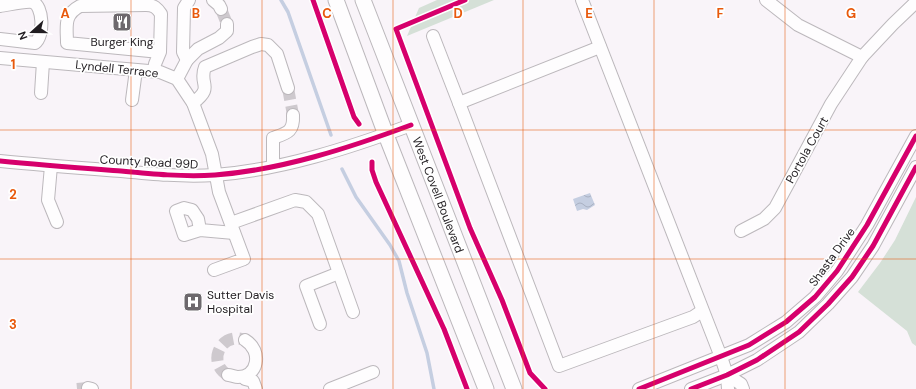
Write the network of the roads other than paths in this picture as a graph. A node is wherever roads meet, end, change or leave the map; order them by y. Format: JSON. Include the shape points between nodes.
{"nodes":[{"id":1,"x":188,"y":0,"type":"edge"},
{"id":2,"x":336,"y":0,"type":"edge"},
{"id":3,"x":363,"y":0,"type":"edge"},
{"id":4,"x":582,"y":0,"type":"edge"},
{"id":5,"x":766,"y":0,"type":"edge"},
{"id":6,"x":916,"y":2,"type":"edge"},
{"id":7,"x":0,"y":6,"type":"edge"},
{"id":8,"x":227,"y":24,"type":"dead end"},
{"id":9,"x":434,"y":36,"type":"dead end"},
{"id":10,"x":0,"y":39,"type":"edge"},
{"id":11,"x":84,"y":45,"type":"junction"},
{"id":12,"x":600,"y":47,"type":"junction"},
{"id":13,"x":160,"y":52,"type":"junction"},
{"id":14,"x":862,"y":57,"type":"junction"},
{"id":15,"x":0,"y":58,"type":"edge"},
{"id":16,"x":187,"y":60,"type":"junction"},
{"id":17,"x":43,"y":62,"type":"junction"},
{"id":18,"x":83,"y":65,"type":"junction"},
{"id":19,"x":136,"y":70,"type":"junction"},
{"id":20,"x":154,"y":71,"type":"junction"},
{"id":21,"x":177,"y":79,"type":"junction"},
{"id":22,"x":288,"y":88,"type":"tunnel mouth"},
{"id":23,"x":41,"y":93,"type":"dead end"},
{"id":24,"x":132,"y":100,"type":"dead end"},
{"id":25,"x":194,"y":103,"type":"junction"},
{"id":26,"x":459,"y":103,"type":"junction"},
{"id":27,"x":293,"y":115,"type":"tunnel mouth"},
{"id":28,"x":411,"y":125,"type":"junction"},
{"id":29,"x":386,"y":135,"type":"junction"},
{"id":30,"x":916,"y":136,"type":"edge"},
{"id":31,"x":0,"y":161,"type":"edge"},
{"id":32,"x":50,"y":166,"type":"junction"},
{"id":33,"x":272,"y":166,"type":"junction"},
{"id":34,"x":916,"y":167,"type":"edge"},
{"id":35,"x":216,"y":175,"type":"junction"},
{"id":36,"x":57,"y":222,"type":"dead end"},
{"id":37,"x":232,"y":228,"type":"junction"},
{"id":38,"x":200,"y":230,"type":"dead end"},
{"id":39,"x":741,"y":231,"type":"dead end"},
{"id":40,"x":214,"y":270,"type":"dead end"},
{"id":41,"x":339,"y":273,"type":"junction"},
{"id":42,"x":702,"y":311,"type":"junction"},
{"id":43,"x":353,"y":312,"type":"dead end"},
{"id":44,"x":320,"y":324,"type":"dead end"},
{"id":45,"x":245,"y":340,"type":"dead end"},
{"id":46,"x":720,"y":357,"type":"junction"},
{"id":47,"x":504,"y":362,"type":"junction"},
{"id":48,"x":477,"y":368,"type":"junction"},
{"id":49,"x":373,"y":372,"type":"dead end"},
{"id":50,"x":228,"y":375,"type":"tunnel mouth"},
{"id":51,"x":727,"y":375,"type":"junction"},
{"id":52,"x":244,"y":381,"type":"edge"},
{"id":53,"x":256,"y":389,"type":"edge"},
{"id":54,"x":330,"y":389,"type":"edge"},
{"id":55,"x":478,"y":389,"type":"edge"},
{"id":56,"x":486,"y":389,"type":"edge"},
{"id":57,"x":514,"y":389,"type":"edge"},
{"id":58,"x":524,"y":389,"type":"edge"},
{"id":59,"x":639,"y":389,"type":"edge"},
{"id":60,"x":691,"y":389,"type":"edge"},
{"id":61,"x":728,"y":389,"type":"edge"},
{"id":62,"x":743,"y":389,"type":"edge"}],
"edges":[{"from":1,"to":16,"type":"street","via":[[184,8],[183,52]]},
{"from":2,"to":29,"type":"main road"},
{"from":3,"to":28,"type":"main road","name":"West Covell Boulevard"},
{"from":4,"to":12,"type":"street"},
{"from":5,"to":14,"type":"street","via":[[798,24]]},
{"from":6,"to":14,"type":"street","name":"Portola Court"},
{"from":7,"to":10,"type":"street","via":[[31,2],[37,5],[40,11],[41,34],[35,43]]},
{"from":8,"to":16,"type":"street","via":[[227,31],[198,49]]},
{"from":9,"to":26,"type":"street"},
{"from":11,"to":13,"type":"street"},
{"from":11,"to":13,"type":"street","via":[[67,43],[67,19],[80,6],[152,5],[161,14]]},
{"from":11,"to":18,"type":"street"},
{"from":12,"to":26,"type":"street"},
{"from":12,"to":42,"type":"street"},
{"from":13,"to":20,"type":"street"},
{"from":14,"to":39,"type":"street","name":"Portola Court","via":[[832,104],[775,208],[764,219]]},
{"from":15,"to":17,"type":"street","name":"Lyndell Terrace"},
{"from":16,"to":21,"type":"street"},
{"from":17,"to":18,"type":"street","name":"Lyndell Terrace"},
{"from":17,"to":23,"type":"street"},
{"from":18,"to":19,"type":"street","name":"Lyndell Terrace"},
{"from":19,"to":20,"type":"street","name":"Lyndell Terrace"},
{"from":19,"to":24,"type":"street"},
{"from":20,"to":21,"type":"street","name":"Lyndell Terrace"},
{"from":21,"to":25,"type":"street"},
{"from":22,"to":25,"type":"street","via":[[277,54],[268,45],[261,44],[205,67],[205,92]]},
{"from":25,"to":35,"type":"street","via":[[212,154]]},
{"from":26,"to":42,"type":"street","via":[[559,366],[693,317]]},
{"from":27,"to":33,"type":"street","via":[[292,128],[273,138]]},
{"from":28,"to":29,"type":"street","name":"County Road 99D"},
{"from":28,"to":47,"type":"main road","name":"West Covell Boulevard"},
{"from":29,"to":33,"type":"street","name":"County Road 99D"},
{"from":29,"to":48,"type":"main road"},
{"from":30,"to":46,"type":"street","name":"Shasta Drive","via":[[867,226],[837,271],[815,297],[786,322],[749,345]]},
{"from":31,"to":32,"type":"street","name":"County Road 99D"},
{"from":32,"to":35,"type":"street","name":"County Road 99D","via":[[180,176]]},
{"from":32,"to":36,"type":"street","via":[[48,200]]},
{"from":33,"to":35,"type":"street","name":"County Road 99D"},
{"from":34,"to":51,"type":"street","name":"Shasta Drive","via":[[873,246],[852,277],[833,298],[799,332],[757,360]]},
{"from":35,"to":37,"type":"street","via":[[219,192]]},
{"from":37,"to":38,"type":"street"},
{"from":37,"to":40,"type":"street","via":[[244,259]]},
{"from":37,"to":41,"type":"street","via":[[295,200],[306,202],[318,214]]},
{"from":41,"to":43,"type":"street"},
{"from":41,"to":44,"type":"street","via":[[306,286]]},
{"from":42,"to":46,"type":"street"},
{"from":45,"to":52,"type":"street","via":[[251,344],[256,355],[254,367]]},
{"from":46,"to":51,"type":"street"},
{"from":46,"to":59,"type":"street","name":"Shasta Drive"},
{"from":47,"to":57,"type":"main road","name":"West Covell Boulevard"},
{"from":47,"to":58,"type":"main road"},
{"from":48,"to":55,"type":"main road"},
{"from":48,"to":56,"type":"main road"},
{"from":49,"to":54,"type":"street"},
{"from":50,"to":52,"type":"street"},
{"from":51,"to":60,"type":"street","name":"Shasta Drive"},
{"from":51,"to":61,"type":"street"},
{"from":51,"to":62,"type":"street","via":[[741,384]]},
{"from":52,"to":53,"type":"street","via":[[253,381]]}]}
